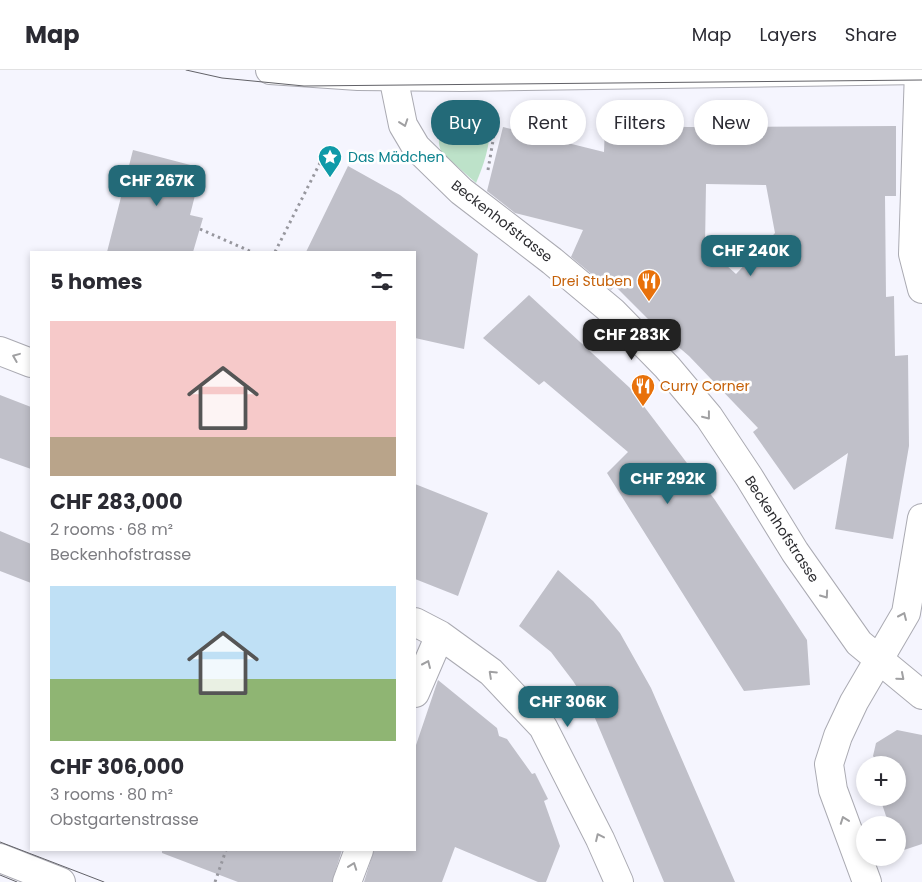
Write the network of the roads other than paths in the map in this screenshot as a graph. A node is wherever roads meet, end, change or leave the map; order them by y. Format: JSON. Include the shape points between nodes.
{"nodes":[{"id":1,"x":270,"y":70,"type":"edge"},
{"id":2,"x":921,"y":70,"type":"edge"},
{"id":3,"x":393,"y":76,"type":"junction"},
{"id":4,"x":922,"y":289,"type":"edge"},
{"id":5,"x":0,"y":351,"type":"edge"},
{"id":6,"x":30,"y":363,"type":"edge"},
{"id":7,"x":922,"y":518,"type":"edge"},
{"id":8,"x":416,"y":623,"type":"edge"},
{"id":9,"x":440,"y":635,"type":"junction"},
{"id":10,"x":880,"y":658,"type":"junction"},
{"id":11,"x":416,"y":691,"type":"edge"},
{"id":12,"x":922,"y":695,"type":"edge"},
{"id":13,"x":359,"y":851,"type":"edge"},
{"id":14,"x":0,"y":858,"type":"edge"},
{"id":15,"x":61,"y":882,"type":"edge"},
{"id":16,"x":348,"y":882,"type":"edge"},
{"id":17,"x":619,"y":882,"type":"edge"},
{"id":18,"x":867,"y":882,"type":"edge"}],
"edges":[{"from":1,"to":3,"type":"street"},
{"from":2,"to":3,"type":"street"},
{"from":2,"to":4,"type":"street","via":[[913,254]]},
{"from":3,"to":10,"type":"street","name":"Beckenhofstrasse","one_way":true,"via":[[403,125],[416,147],[461,192],[552,260],[613,312],[667,367],[709,417],[795,552],[859,643]]},
{"from":6,"to":5,"type":"street","one_way":true},
{"from":10,"to":7,"type":"street","one_way":true,"via":[[906,614]]},
{"from":8,"to":9,"type":"street"},
{"from":11,"to":9,"type":"street","one_way":true},
{"from":17,"to":9,"type":"street","one_way":true,"via":[[543,728],[491,672]]},
{"from":10,"to":12,"type":"street","name":"Beckenhofstrasse","one_way":true},
{"from":18,"to":10,"type":"street","one_way":true,"via":[[834,790],[829,764],[854,702]]},
{"from":16,"to":13,"type":"street","one_way":true},
{"from":14,"to":15,"type":"street"}]}
